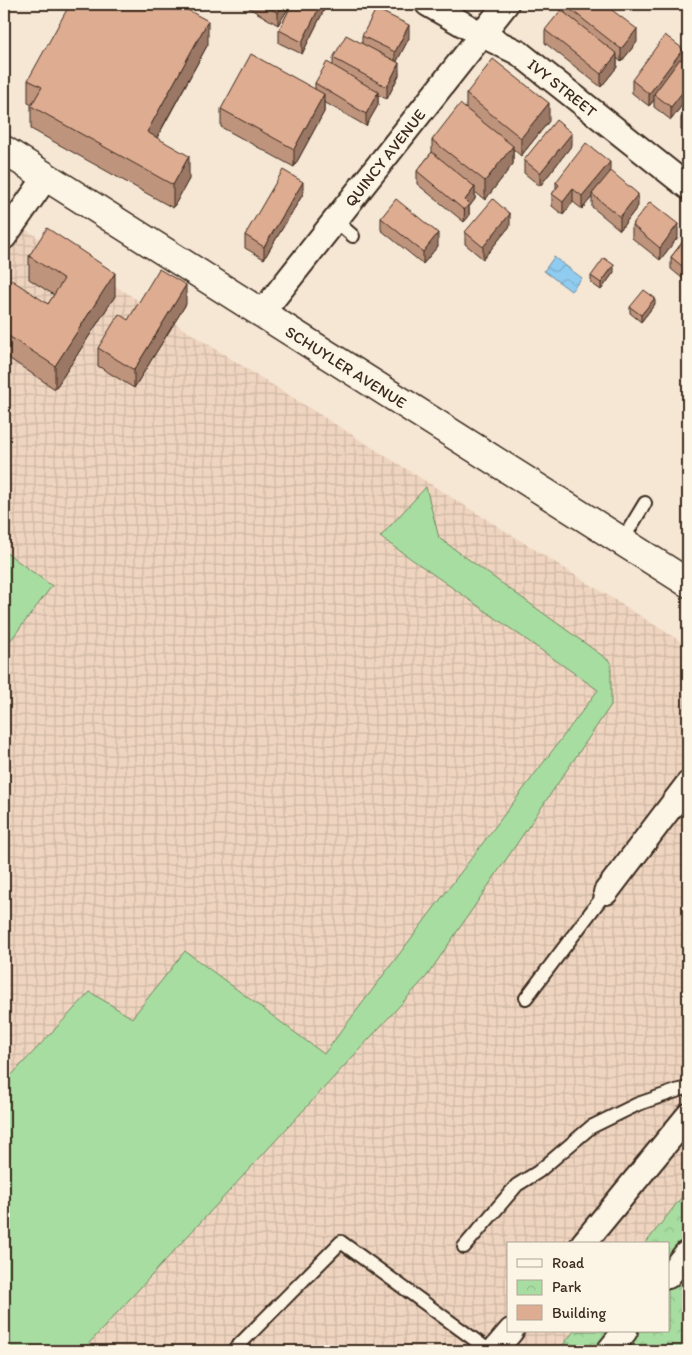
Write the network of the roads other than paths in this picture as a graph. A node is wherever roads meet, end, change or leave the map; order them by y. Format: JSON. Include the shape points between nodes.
{"nodes":[{"id":1,"x":428,"y":4,"type":"edge"},
{"id":2,"x":506,"y":4,"type":"edge"},
{"id":3,"x":482,"y":35,"type":"junction"},
{"id":4,"x":4,"y":150,"type":"edge"},
{"id":5,"x":46,"y":177,"type":"junction"},
{"id":6,"x":688,"y":187,"type":"edge"},
{"id":7,"x":4,"y":237,"type":"edge"},
{"id":8,"x":262,"y":313,"type":"junction"},
{"id":9,"x":645,"y":503,"type":"dead end"},
{"id":10,"x":622,"y":541,"type":"junction"},
{"id":11,"x":688,"y":583,"type":"edge"},
{"id":12,"x":688,"y":784,"type":"edge"},
{"id":13,"x":606,"y":892,"type":"joint"},
{"id":14,"x":526,"y":998,"type":"dead end"},
{"id":15,"x":688,"y":1088,"type":"edge"},
{"id":16,"x":688,"y":1116,"type":"edge"},
{"id":17,"x":585,"y":1242,"type":"edge"},
{"id":18,"x":464,"y":1247,"type":"dead end"},
{"id":19,"x":688,"y":1253,"type":"edge"},
{"id":20,"x":670,"y":1274,"type":"edge"},
{"id":21,"x":510,"y":1332,"type":"edge"},
{"id":22,"x":624,"y":1332,"type":"edge"},
{"id":23,"x":233,"y":1351,"type":"edge"},
{"id":24,"x":490,"y":1351,"type":"edge"},
{"id":25,"x":494,"y":1351,"type":"edge"},
{"id":26,"x":609,"y":1351,"type":"edge"}],
"edges":[{"from":1,"to":3,"type":"street","name":"IVY STREET"},
{"from":2,"to":3,"type":"street","name":"QUINCY AVENUE"},
{"from":3,"to":6,"type":"street","name":"IVY STREET","via":[[518,53]]},
{"from":3,"to":8,"type":"street","name":"QUINCY AVENUE","via":[[344,228]]},
{"from":4,"to":5,"type":"main road","name":"SCHUYLER AVENUE"},
{"from":5,"to":7,"type":"street"},
{"from":5,"to":8,"type":"main road","name":"SCHUYLER AVENUE"},
{"from":8,"to":10,"type":"main road","name":"SCHUYLER AVENUE"},
{"from":9,"to":10,"type":"lane"},
{"from":10,"to":11,"type":"main road","name":"SCHUYLER AVENUE"},
{"from":12,"to":13,"type":"street"},
{"from":13,"to":14,"type":"lane"},
{"from":15,"to":18,"type":"lane","via":[[638,1104],[591,1127],[538,1172],[517,1185]]},
{"from":16,"to":17,"type":"street"},
{"from":19,"to":20,"type":"street"},
{"from":21,"to":25,"type":"street"},
{"from":22,"to":26,"type":"street"},
{"from":23,"to":24,"type":"lane","via":[[342,1242]]}]}
